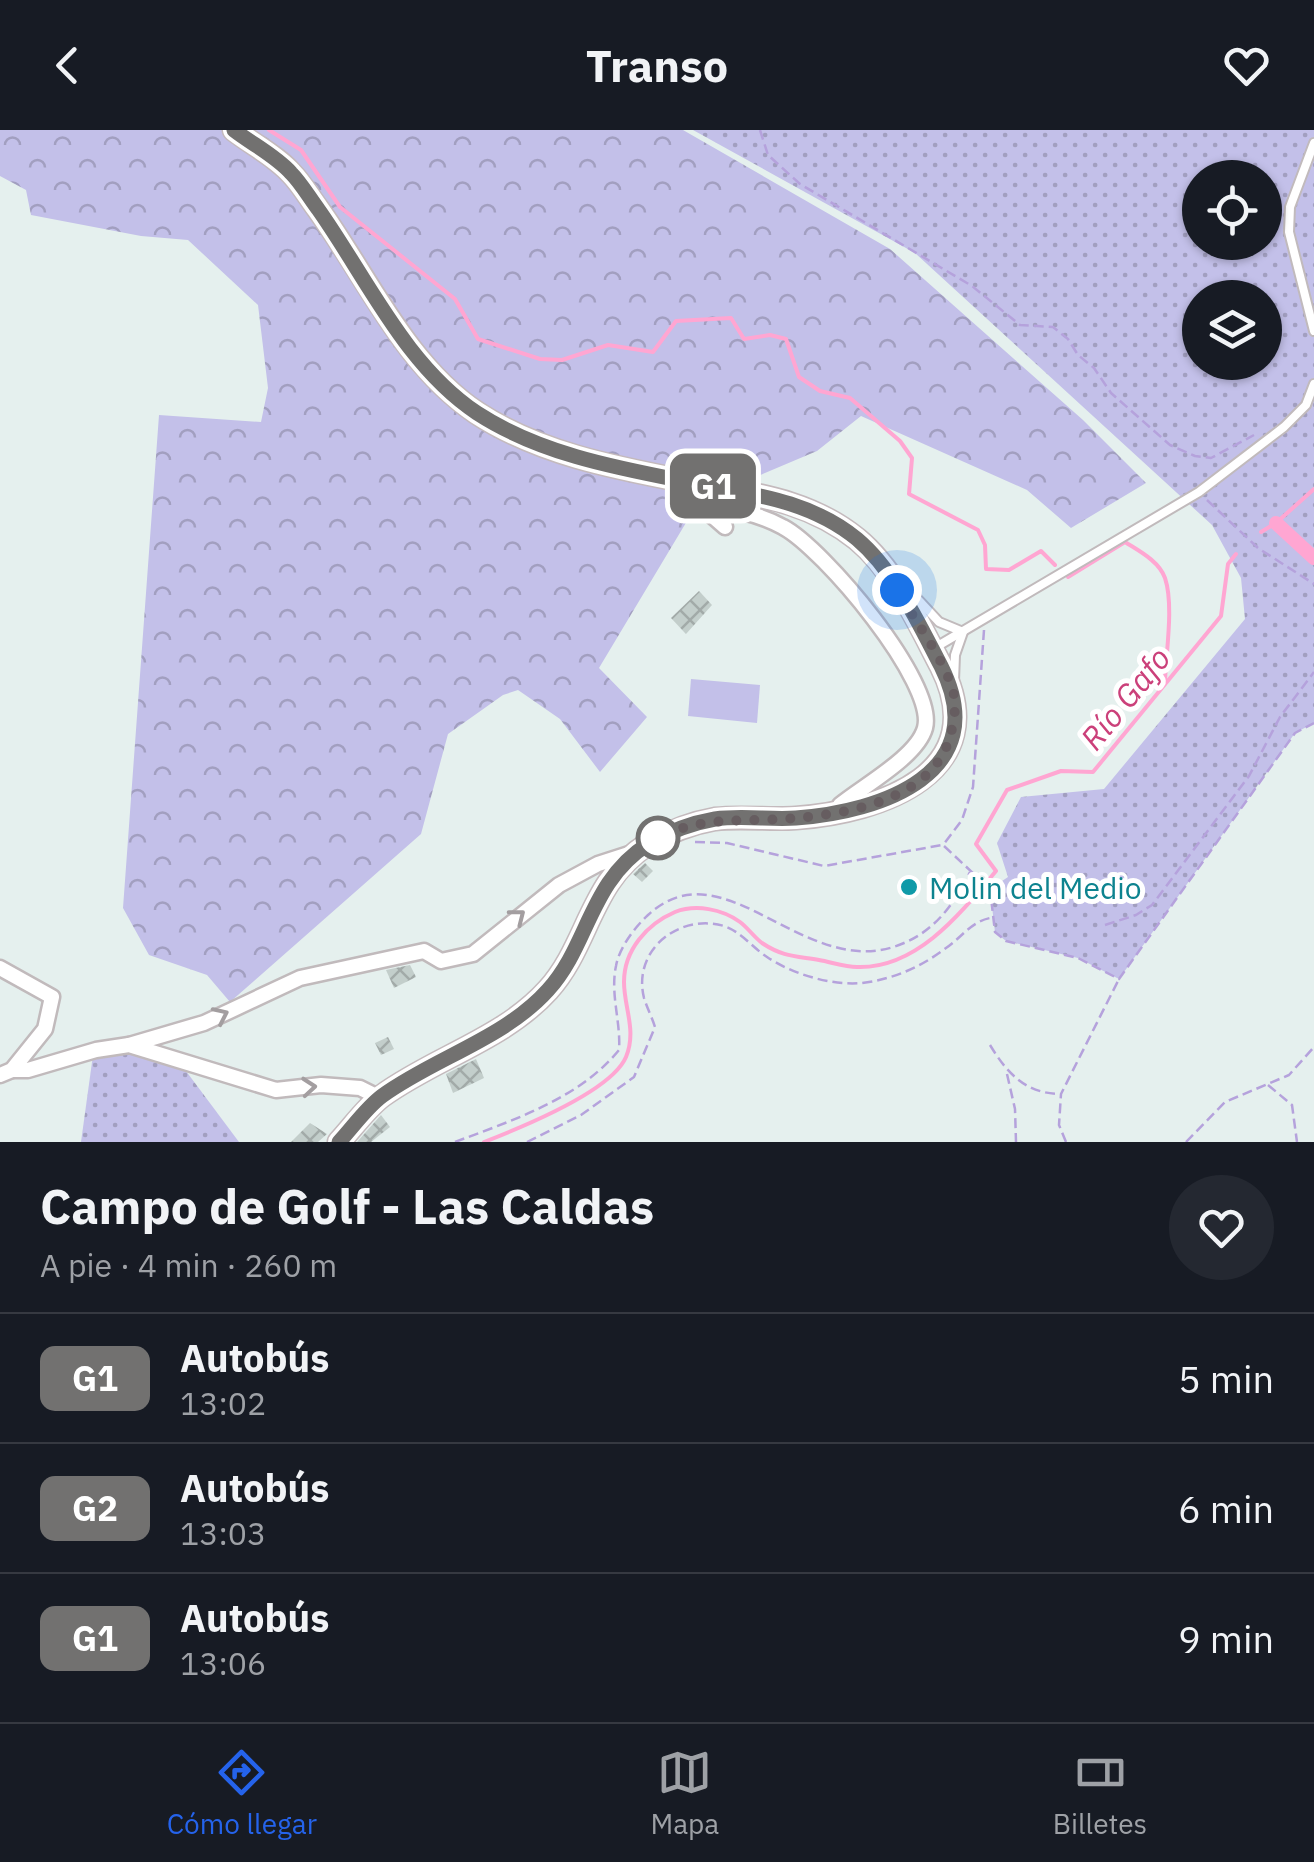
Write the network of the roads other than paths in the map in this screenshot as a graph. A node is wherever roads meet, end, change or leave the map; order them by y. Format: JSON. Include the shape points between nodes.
{"nodes":[{"id":1,"x":234,"y":130,"type":"edge"},
{"id":2,"x":1314,"y":143,"type":"edge"},
{"id":3,"x":1314,"y":331,"type":"edge"},
{"id":4,"x":1314,"y":384,"type":"edge"},
{"id":5,"x":726,"y":527,"type":"dead end"},
{"id":6,"x":883,"y":567,"type":"junction"},
{"id":7,"x":963,"y":632,"type":"junction"},
{"id":8,"x":932,"y":650,"type":"junction"},
{"id":9,"x":953,"y":691,"type":"junction"},
{"id":10,"x":838,"y":812,"type":"junction"},
{"id":11,"x":636,"y":852,"type":"junction"},
{"id":12,"x":0,"y":968,"type":"edge"},
{"id":13,"x":128,"y":1045,"type":"junction"},
{"id":14,"x":6,"y":1072,"type":"edge"},
{"id":15,"x":380,"y":1098,"type":"junction"},
{"id":16,"x":339,"y":1142,"type":"edge"}],
"edges":[{"from":1,"to":6,"type":"street","via":[[291,172],[418,357],[474,411],[583,460],[788,500],[858,539]]},
{"from":2,"to":3,"type":"lane","via":[[1290,207],[1289,232]]},
{"from":4,"to":7,"type":"lane","via":[[1306,405],[1199,492]]},
{"from":5,"to":10,"type":"street","via":[[709,507],[783,527],[820,555],[878,626],[926,714],[916,744]]},
{"from":6,"to":7,"type":"lane","via":[[939,622]]},
{"from":6,"to":8,"type":"street"},
{"from":7,"to":8,"type":"lane"},
{"from":7,"to":9,"type":"lane"},
{"from":8,"to":9,"type":"street"},
{"from":9,"to":10,"type":"street","via":[[946,754],[926,779]]},
{"from":10,"to":11,"type":"street","via":[[716,819],[671,831]]},
{"from":13,"to":11,"type":"street","one_way":true,"via":[[204,1023],[300,978],[424,952],[441,961],[473,954],[558,885]]},
{"from":11,"to":15,"type":"street","via":[[592,907],[552,987],[530,1008]]},
{"from":12,"to":14,"type":"street","via":[[52,997],[45,1029]]},
{"from":13,"to":14,"type":"street"},
{"from":13,"to":15,"type":"street","one_way":true,"via":[[276,1090],[321,1085],[360,1088]]},
{"from":15,"to":16,"type":"street"}]}
